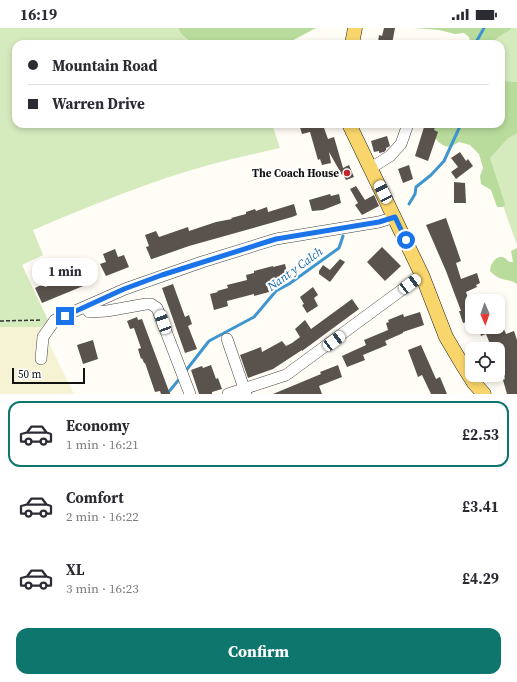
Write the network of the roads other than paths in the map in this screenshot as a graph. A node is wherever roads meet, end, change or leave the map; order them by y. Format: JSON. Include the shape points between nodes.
{"nodes":[{"id":1,"x":355,"y":28,"type":"edge"},
{"id":2,"x":353,"y":40,"type":"edge"},
{"id":3,"x":352,"y":128,"type":"edge"},
{"id":4,"x":407,"y":128,"type":"edge"},
{"id":5,"x":371,"y":168,"type":"junction"},
{"id":6,"x":395,"y":217,"type":"junction"},
{"id":7,"x":422,"y":275,"type":"junction"},
{"id":8,"x":86,"y":307,"type":"junction"},
{"id":9,"x":227,"y":338,"type":"dead end"},
{"id":10,"x":41,"y":359,"type":"dead end"},
{"id":11,"x":246,"y":391,"type":"edge"},
{"id":12,"x":190,"y":394,"type":"edge"},
{"id":13,"x":228,"y":394,"type":"edge"},
{"id":14,"x":484,"y":394,"type":"edge"}],
"edges":[{"from":1,"to":2,"type":"main road"},
{"from":3,"to":5,"type":"main road"},
{"from":4,"to":5,"type":"street","via":[[401,144],[390,156]]},
{"from":5,"to":6,"type":"main road"},
{"from":6,"to":7,"type":"main road"},
{"from":6,"to":8,"type":"street","via":[[379,222],[276,239],[162,275]]},
{"from":7,"to":11,"type":"street","via":[[286,375]]},
{"from":7,"to":14,"type":"main road","via":[[446,337],[474,383]]},
{"from":8,"to":10,"type":"street","via":[[55,320],[44,337]]},
{"from":8,"to":12,"type":"street","via":[[89,312],[146,304],[157,308]]},
{"from":9,"to":11,"type":"street"},
{"from":11,"to":13,"type":"street"}]}
